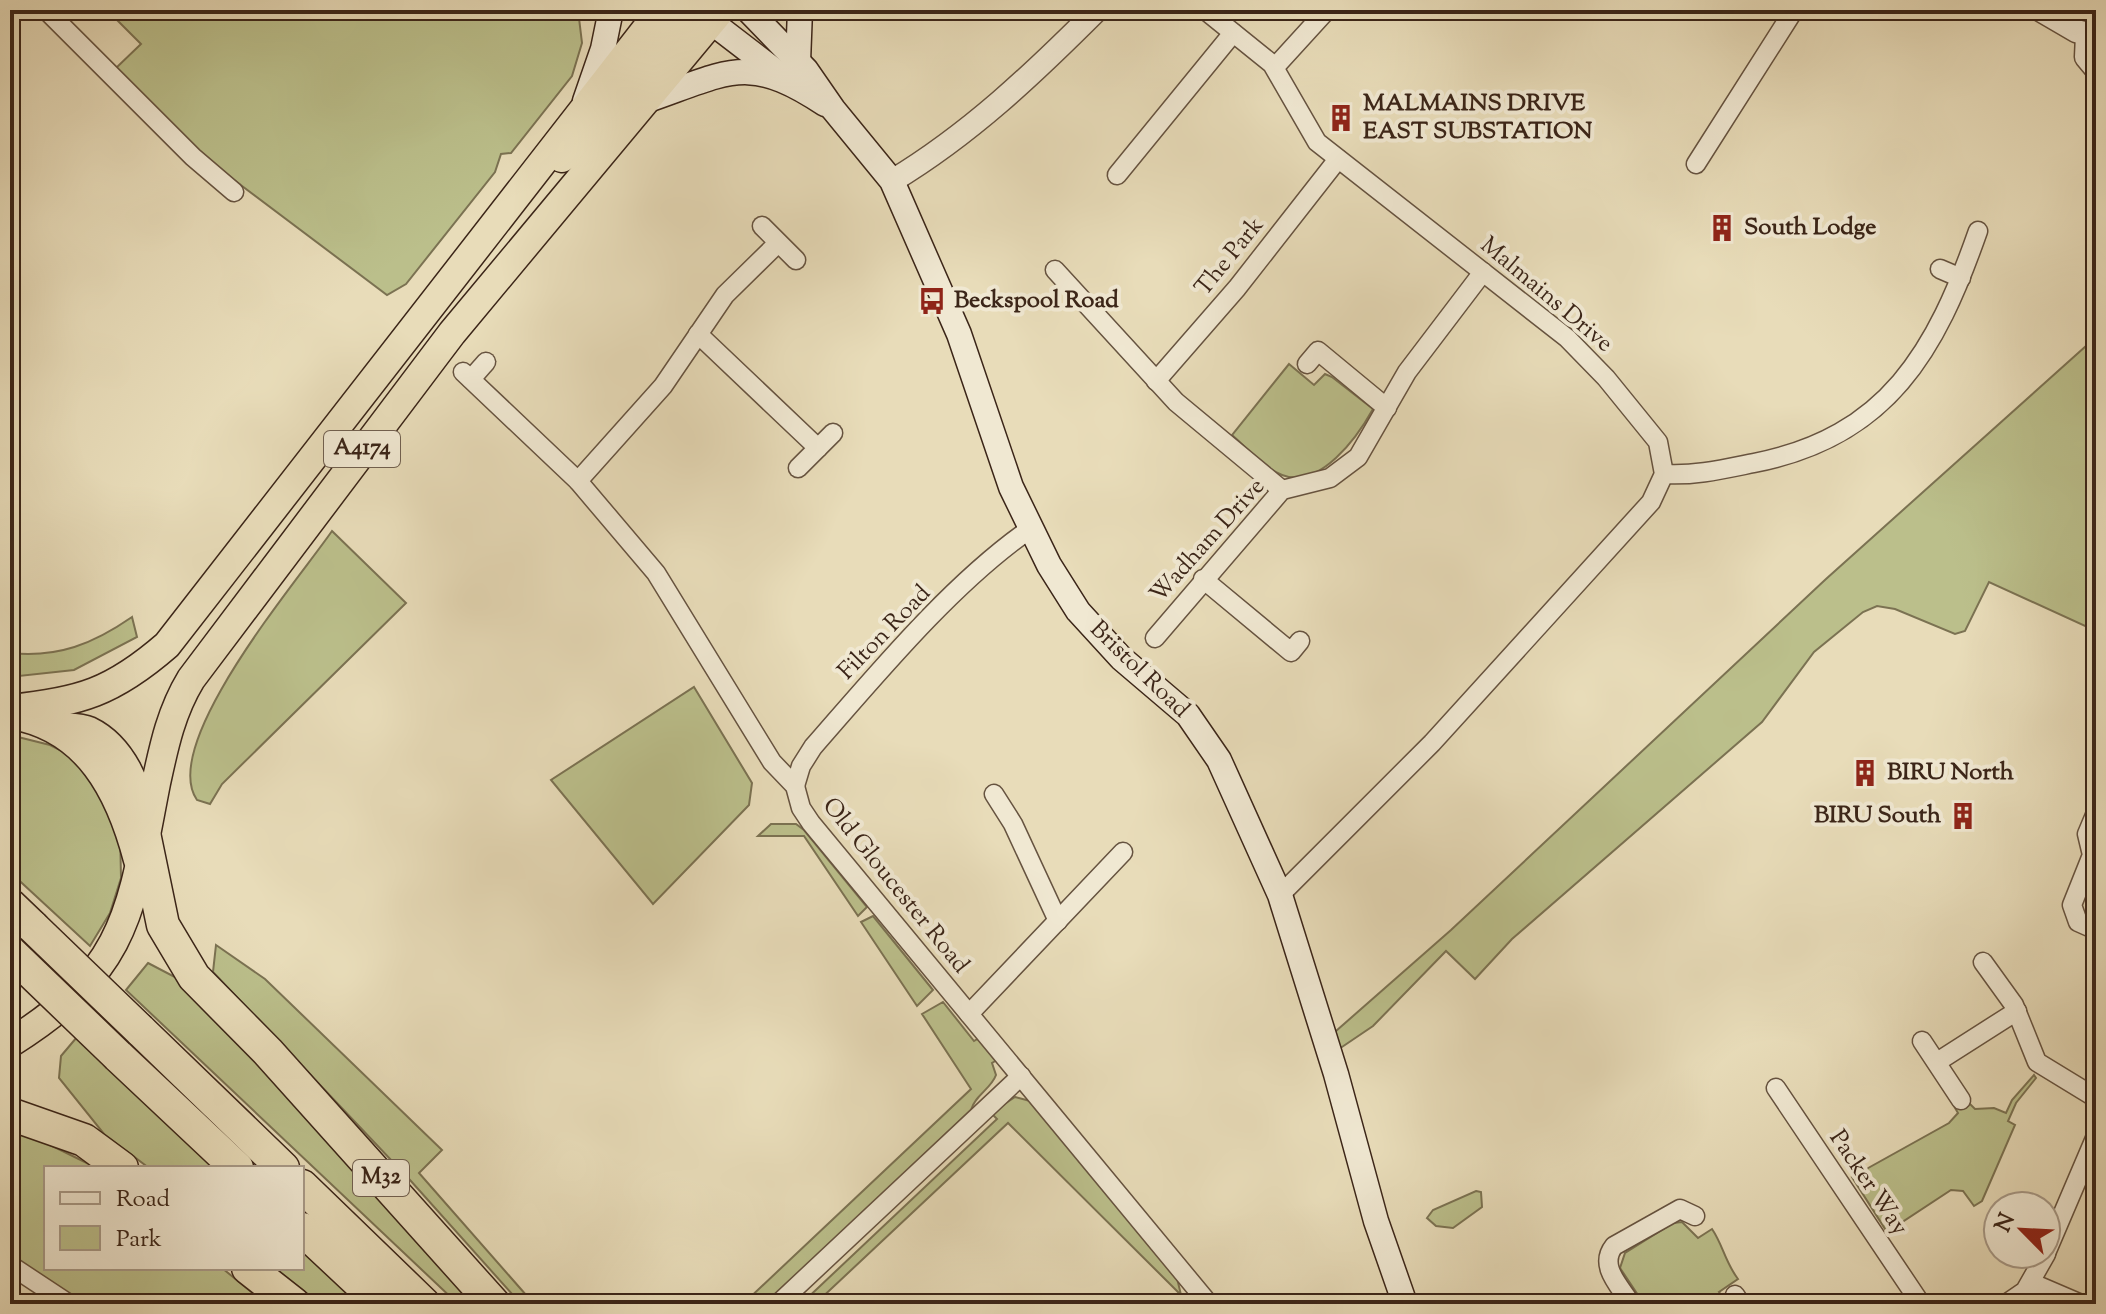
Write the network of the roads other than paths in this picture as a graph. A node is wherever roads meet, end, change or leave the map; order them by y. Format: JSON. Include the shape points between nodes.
{"nodes":[{"id":1,"x":46,"y":10,"type":"edge"},
{"id":2,"x":611,"y":10,"type":"edge"},
{"id":3,"x":661,"y":10,"type":"edge"},
{"id":4,"x":748,"y":10,"type":"edge"},
{"id":5,"x":800,"y":10,"type":"edge"},
{"id":6,"x":1097,"y":10,"type":"edge"},
{"id":7,"x":1205,"y":10,"type":"edge"},
{"id":8,"x":1327,"y":10,"type":"edge"},
{"id":9,"x":1794,"y":10,"type":"edge"},
{"id":10,"x":2040,"y":10,"type":"edge"},
{"id":11,"x":705,"y":13,"type":"edge"},
{"id":12,"x":1233,"y":33,"type":"junction"},
{"id":13,"x":2092,"y":36,"type":"edge"},
{"id":14,"x":1275,"y":67,"type":"junction"},
{"id":15,"x":2096,"y":69,"type":"edge"},
{"id":16,"x":793,"y":71,"type":"junction"},
{"id":17,"x":648,"y":100,"type":"junction"},
{"id":18,"x":581,"y":115,"type":"junction"},
{"id":19,"x":1338,"y":159,"type":"junction"},
{"id":20,"x":1696,"y":164,"type":"dead end"},
{"id":21,"x":1117,"y":175,"type":"dead end"},
{"id":22,"x":892,"y":181,"type":"junction"},
{"id":23,"x":234,"y":192,"type":"dead end"},
{"id":24,"x":516,"y":198,"type":"junction"},
{"id":25,"x":762,"y":226,"type":"dead end"},
{"id":26,"x":1978,"y":231,"type":"dead end"},
{"id":27,"x":778,"y":243,"type":"junction"},
{"id":28,"x":796,"y":260,"type":"dead end"},
{"id":29,"x":1940,"y":269,"type":"dead end"},
{"id":30,"x":1055,"y":270,"type":"dead end"},
{"id":31,"x":1483,"y":272,"type":"junction"},
{"id":32,"x":1961,"y":278,"type":"junction"},
{"id":33,"x":698,"y":334,"type":"junction"},
{"id":34,"x":486,"y":362,"type":"dead end"},
{"id":35,"x":1307,"y":364,"type":"dead end"},
{"id":36,"x":1156,"y":381,"type":"junction"},
{"id":37,"x":1387,"y":408,"type":"junction"},
{"id":38,"x":833,"y":433,"type":"dead end"},
{"id":39,"x":818,"y":448,"type":"junction"},
{"id":40,"x":798,"y":468,"type":"dead end"},
{"id":41,"x":1664,"y":474,"type":"junction"},
{"id":42,"x":578,"y":481,"type":"junction"},
{"id":43,"x":1282,"y":490,"type":"junction"},
{"id":44,"x":1030,"y":529,"type":"junction"},
{"id":45,"x":1203,"y":579,"type":"junction"},
{"id":46,"x":1155,"y":638,"type":"dead end"},
{"id":47,"x":1300,"y":641,"type":"dead end"},
{"id":48,"x":10,"y":711,"type":"edge"},
{"id":49,"x":795,"y":786,"type":"junction"},
{"id":50,"x":2095,"y":815,"type":"edge"},
{"id":51,"x":988,"y":821,"type":"dead end"},
{"id":52,"x":143,"y":846,"type":"junction"},
{"id":53,"x":1123,"y":852,"type":"dead end"},
{"id":54,"x":1280,"y":895,"type":"junction"},
{"id":55,"x":21,"y":916,"type":"edge"},
{"id":56,"x":1058,"y":921,"type":"junction"},
{"id":57,"x":2096,"y":930,"type":"edge"},
{"id":58,"x":10,"y":952,"type":"edge"},
{"id":59,"x":1983,"y":962,"type":"dead end"},
{"id":60,"x":2017,"y":1011,"type":"junction"},
{"id":61,"x":969,"y":1014,"type":"junction"},
{"id":62,"x":1922,"y":1041,"type":"dead end"},
{"id":63,"x":10,"y":1043,"type":"edge"},
{"id":64,"x":1937,"y":1062,"type":"junction"},
{"id":65,"x":1021,"y":1076,"type":"junction"},
{"id":66,"x":1776,"y":1088,"type":"dead end"},
{"id":67,"x":2096,"y":1098,"type":"edge"},
{"id":68,"x":1961,"y":1100,"type":"dead end"},
{"id":69,"x":1789,"y":1107,"type":"junction"},
{"id":70,"x":10,"y":1114,"type":"edge"},
{"id":71,"x":1772,"y":1118,"type":"dead end"},
{"id":72,"x":2096,"y":1136,"type":"edge"},
{"id":73,"x":119,"y":1166,"type":"edge"},
{"id":74,"x":235,"y":1166,"type":"edge"},
{"id":75,"x":281,"y":1166,"type":"edge"},
{"id":76,"x":304,"y":1188,"type":"edge"},
{"id":77,"x":1695,"y":1216,"type":"dead end"},
{"id":78,"x":2062,"y":1216,"type":"edge"},
{"id":79,"x":304,"y":1231,"type":"edge"},
{"id":80,"x":10,"y":1265,"type":"edge"},
{"id":81,"x":251,"y":1270,"type":"edge"},
{"id":82,"x":2038,"y":1270,"type":"edge"},
{"id":83,"x":2032,"y":1283,"type":"junction"},
{"id":84,"x":69,"y":1304,"type":"edge"},
{"id":85,"x":294,"y":1304,"type":"edge"},
{"id":86,"x":382,"y":1304,"type":"edge"},
{"id":87,"x":424,"y":1304,"type":"edge"},
{"id":88,"x":494,"y":1304,"type":"edge"},
{"id":89,"x":778,"y":1304,"type":"edge"},
{"id":90,"x":1209,"y":1304,"type":"edge"},
{"id":91,"x":1405,"y":1304,"type":"edge"},
{"id":92,"x":1631,"y":1304,"type":"edge"},
{"id":93,"x":1921,"y":1304,"type":"edge"},
{"id":94,"x":2006,"y":1304,"type":"edge"},
{"id":95,"x":2081,"y":1304,"type":"edge"}],
"edges":[{"from":1,"to":23,"type":"street"},
{"from":2,"to":18,"type":"main road"},
{"from":3,"to":18,"type":"highway","number":"A4174"},
{"from":4,"to":16,"type":"main road","name":"Bristol Road"},
{"from":5,"to":16,"type":"main road"},
{"from":6,"to":22,"type":"street","via":[[1023,84],[942,151]]},
{"from":7,"to":12,"type":"street","name":"Malmains Drive"},
{"from":8,"to":14,"type":"street"},
{"from":9,"to":20,"type":"street"},
{"from":10,"to":13,"type":"street"},
{"from":11,"to":16,"type":"main road"},
{"from":11,"to":17,"type":"highway","number":"A4174"},
{"from":11,"to":24,"type":"highway","via":[[598,127]]},
{"from":12,"to":14,"type":"street","name":"Malmains Drive"},
{"from":12,"to":21,"type":"street"},
{"from":13,"to":15,"type":"street","via":[[2086,57]]},
{"from":14,"to":19,"type":"street","name":"Malmains Drive","via":[[1312,136]]},
{"from":16,"to":17,"type":"main road","via":[[737,72]]},
{"from":16,"to":22,"type":"main road","name":"Bristol Road","via":[[833,109]]},
{"from":17,"to":52,"type":"highway","number":"A4174","via":[[435,354],[191,679],[170,721]]},
{"from":18,"to":24,"type":"highway","number":"A4174"},
{"from":19,"to":31,"type":"street","name":"Malmains Drive"},
{"from":19,"to":36,"type":"street","name":"The Park"},
{"from":22,"to":44,"type":"main road","name":"Bristol Road","via":[[959,334]]},
{"from":24,"to":48,"type":"highway","number":"A4174","via":[[167,645],[138,671],[68,703]]},
{"from":25,"to":27,"type":"street"},
{"from":26,"to":32,"type":"street"},
{"from":27,"to":28,"type":"street"},
{"from":27,"to":33,"type":"street","via":[[725,295]]},
{"from":29,"to":32,"type":"street"},
{"from":30,"to":36,"type":"street"},
{"from":31,"to":37,"type":"street","name":"Wadham Drive"},
{"from":31,"to":41,"type":"street","name":"Malmains Drive","via":[[1567,338],[1606,378],[1658,442]]},
{"from":32,"to":41,"type":"street","via":[[1941,325],[1914,368],[1885,402],[1854,425],[1786,457],[1691,476]]},
{"from":33,"to":39,"type":"street"},
{"from":33,"to":42,"type":"street","via":[[663,386]]},
{"from":34,"to":42,"type":"street","name":"Old Gloucester Road","via":[[467,376]]},
{"from":35,"to":37,"type":"street","via":[[1318,351]]},
{"from":36,"to":43,"type":"street"},
{"from":37,"to":43,"type":"street","name":"Wadham Drive","via":[[1350,465],[1320,482]]},
{"from":38,"to":39,"type":"street"},
{"from":39,"to":40,"type":"street"},
{"from":41,"to":54,"type":"street","via":[[1651,502],[1432,743]]},
{"from":42,"to":49,"type":"street","name":"Old Gloucester Road","via":[[656,573],[772,762]]},
{"from":43,"to":45,"type":"street","name":"Wadham Drive"},
{"from":44,"to":49,"type":"street","name":"Filton Road","via":[[907,641],[813,747]]},
{"from":44,"to":54,"type":"main road","name":"Bristol Road","via":[[1078,611],[1121,658],[1188,715],[1212,749]]},
{"from":45,"to":46,"type":"street","name":"Wadham Drive"},
{"from":45,"to":47,"type":"street","via":[[1291,652]]},
{"from":48,"to":52,"type":"highway","via":[[57,727],[91,759],[112,786]]},
{"from":49,"to":61,"type":"street","name":"Old Gloucester Road","via":[[811,823]]},
{"from":50,"to":57,"type":"street","via":[[2087,834],[2092,855],[2072,905],[2078,922]]},
{"from":51,"to":56,"type":"street","via":[[999,801]]},
{"from":52,"to":63,"type":"highway","via":[[128,914],[113,948],[94,976],[41,1024]]},
{"from":52,"to":88,"type":"highway","number":"M32","via":[[163,925],[194,977]]},
{"from":53,"to":56,"type":"street"},
{"from":54,"to":91,"type":"main road","name":"Bristol Road"},
{"from":55,"to":75,"type":"highway","bridge":true},
{"from":56,"to":61,"type":"street"},
{"from":58,"to":74,"type":"highway","bridge":true},
{"from":59,"to":60,"type":"street"},
{"from":60,"to":64,"type":"street"},
{"from":60,"to":67,"type":"street","via":[[2037,1062]]},
{"from":61,"to":65,"type":"street","name":"Old Gloucester Road"},
{"from":62,"to":64,"type":"street"},
{"from":64,"to":68,"type":"street"},
{"from":65,"to":89,"type":"street"},
{"from":65,"to":90,"type":"street","name":"Old Gloucester Road"},
{"from":66,"to":69,"type":"street","name":"Packer Way"},
{"from":69,"to":71,"type":"street"},
{"from":69,"to":93,"type":"street","name":"Packer Way"},
{"from":70,"to":73,"type":"highway","via":[[84,1140]]},
{"from":72,"to":78,"type":"street"},
{"from":76,"to":87,"type":"highway","number":"M32"},
{"from":77,"to":92,"type":"street","via":[[1680,1209],[1607,1255],[1606,1265]]},
{"from":79,"to":86,"type":"highway"},
{"from":80,"to":84,"type":"street"},
{"from":81,"to":85,"type":"highway"},
{"from":82,"to":83,"type":"street"},
{"from":83,"to":94,"type":"street"},
{"from":83,"to":95,"type":"street"}]}
